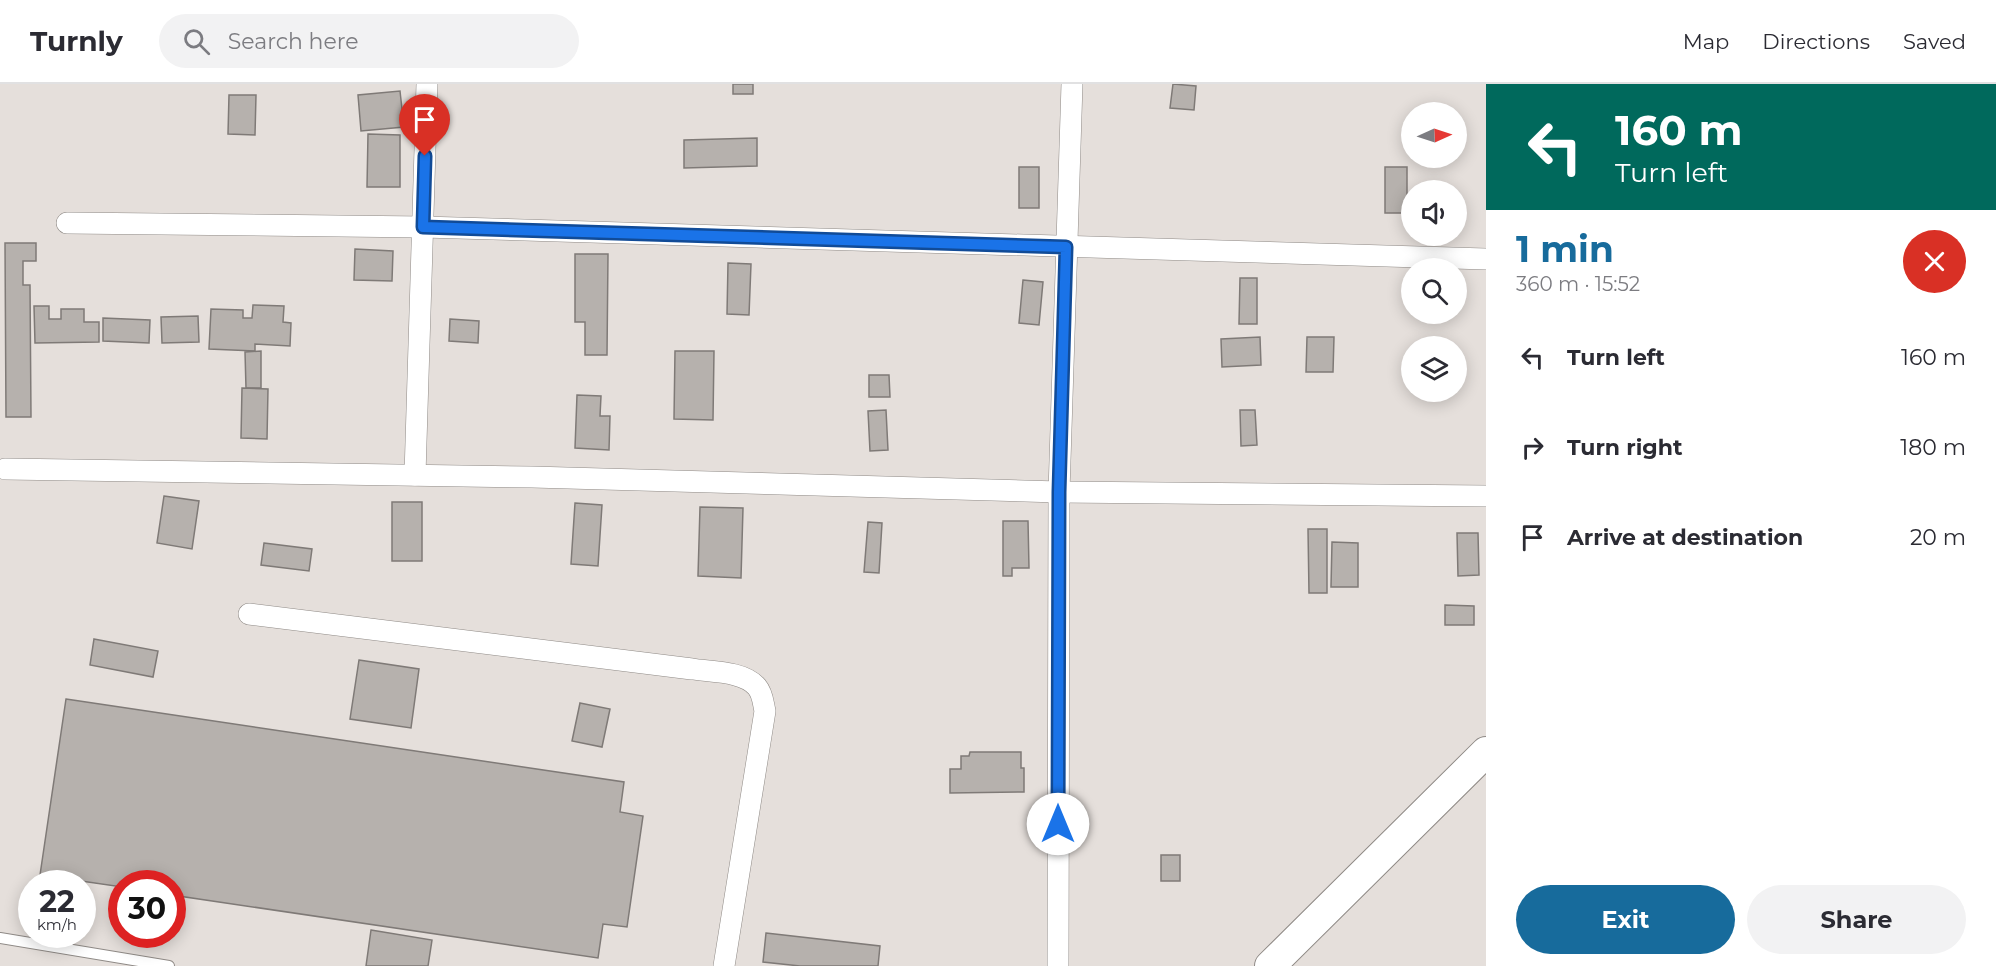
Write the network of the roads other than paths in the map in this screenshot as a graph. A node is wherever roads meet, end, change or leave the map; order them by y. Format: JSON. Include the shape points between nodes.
{"nodes":[{"id":1,"x":427,"y":84,"type":"edge"},
{"id":2,"x":1072,"y":84,"type":"edge"},
{"id":3,"x":67,"y":223,"type":"dead end"},
{"id":4,"x":423,"y":227,"type":"junction"},
{"id":5,"x":1066,"y":247,"type":"junction"},
{"id":6,"x":1486,"y":259,"type":"edge"},
{"id":7,"x":5,"y":469,"type":"dead end"},
{"id":8,"x":415,"y":475,"type":"junction"},
{"id":9,"x":1059,"y":492,"type":"junction"},
{"id":10,"x":1486,"y":496,"type":"edge"},
{"id":11,"x":249,"y":614,"type":"dead end"},
{"id":12,"x":1486,"y":752,"type":"edge"},
{"id":13,"x":0,"y":938,"type":"edge"},
{"id":14,"x":169,"y":966,"type":"edge"},
{"id":15,"x":724,"y":966,"type":"edge"},
{"id":16,"x":1058,"y":966,"type":"edge"},
{"id":17,"x":1270,"y":966,"type":"edge"}],
"edges":[{"from":1,"to":4,"type":"street"},
{"from":2,"to":5,"type":"street"},
{"from":3,"to":4,"type":"street"},
{"from":4,"to":5,"type":"street"},
{"from":4,"to":8,"type":"street"},
{"from":5,"to":6,"type":"street"},
{"from":5,"to":9,"type":"street"},
{"from":7,"to":8,"type":"street"},
{"from":8,"to":9,"type":"street"},
{"from":9,"to":10,"type":"street"},
{"from":9,"to":16,"type":"street"},
{"from":11,"to":15,"type":"street","via":[[692,669],[738,677],[757,687],[765,711]]},
{"from":12,"to":17,"type":"main road"},
{"from":13,"to":14,"type":"lane"}]}
